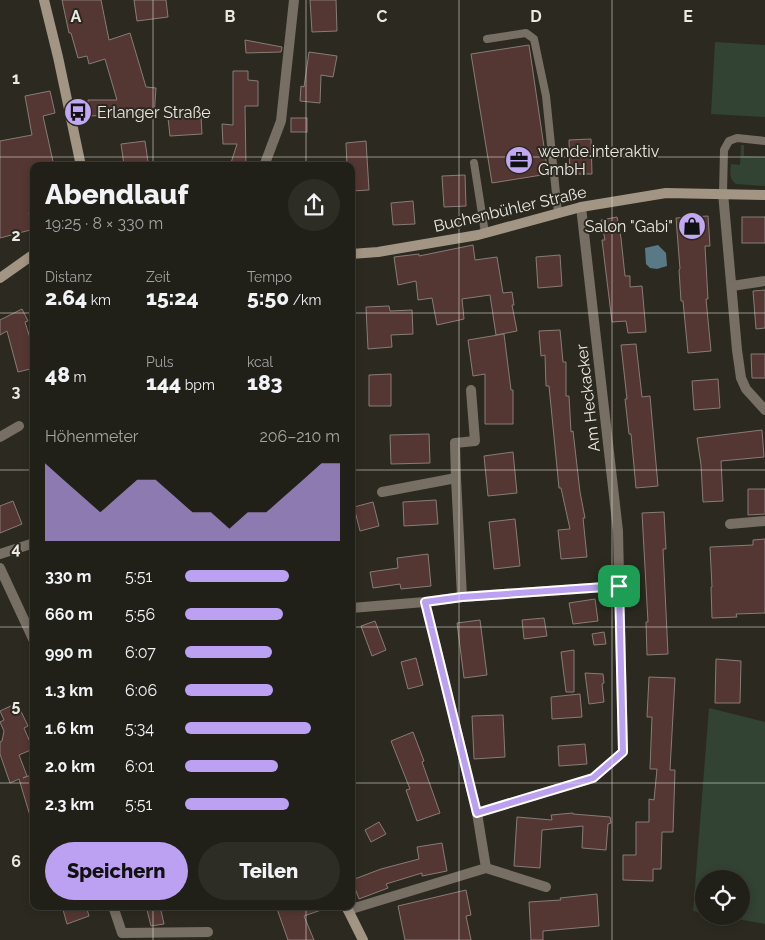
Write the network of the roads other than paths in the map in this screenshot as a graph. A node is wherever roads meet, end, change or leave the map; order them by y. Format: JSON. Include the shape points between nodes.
{"nodes":[{"id":1,"x":44,"y":0,"type":"edge"},
{"id":2,"x":294,"y":0,"type":"edge"},
{"id":3,"x":487,"y":39,"type":"dead end"},
{"id":4,"x":765,"y":141,"type":"edge"},
{"id":5,"x":80,"y":162,"type":"edge"},
{"id":6,"x":266,"y":162,"type":"edge"},
{"id":7,"x":474,"y":163,"type":"dead end"},
{"id":8,"x":723,"y":193,"type":"junction"},
{"id":9,"x":765,"y":195,"type":"edge"},
{"id":10,"x":581,"y":207,"type":"junction"},
{"id":11,"x":558,"y":213,"type":"junction"},
{"id":12,"x":485,"y":233,"type":"junction"},
{"id":13,"x":355,"y":254,"type":"edge"},
{"id":14,"x":30,"y":257,"type":"edge"},
{"id":15,"x":0,"y":278,"type":"edge"},
{"id":16,"x":765,"y":281,"type":"edge"},
{"id":17,"x":732,"y":286,"type":"junction"},
{"id":18,"x":472,"y":390,"type":"dead end"},
{"id":19,"x":765,"y":410,"type":"edge"},
{"id":20,"x":19,"y":426,"type":"dead end"},
{"id":21,"x":0,"y":437,"type":"edge"},
{"id":22,"x":456,"y":478,"type":"junction"},
{"id":23,"x":382,"y":492,"type":"dead end"},
{"id":24,"x":765,"y":521,"type":"edge"},
{"id":25,"x":730,"y":524,"type":"dead end"},
{"id":26,"x":30,"y":543,"type":"edge"},
{"id":27,"x":0,"y":554,"type":"edge"},
{"id":28,"x":0,"y":568,"type":"edge"},
{"id":29,"x":619,"y":586,"type":"junction"},
{"id":30,"x":462,"y":597,"type":"junction"},
{"id":31,"x":425,"y":602,"type":"junction"},
{"id":32,"x":355,"y":608,"type":"edge"},
{"id":33,"x":30,"y":632,"type":"edge"},
{"id":34,"x":477,"y":813,"type":"junction"},
{"id":35,"x":486,"y":868,"type":"junction"},
{"id":36,"x":546,"y":887,"type":"dead end"},
{"id":37,"x":355,"y":906,"type":"edge"},
{"id":38,"x":114,"y":910,"type":"edge"},
{"id":39,"x":348,"y":910,"type":"edge"},
{"id":40,"x":208,"y":932,"type":"dead end"},
{"id":41,"x":363,"y":940,"type":"edge"}],
"edges":[{"from":1,"to":5,"type":"street"},
{"from":2,"to":6,"type":"street","via":[[281,121]]},
{"from":3,"to":11,"type":"lane","via":[[526,34],[534,39],[546,96]]},
{"from":4,"to":8,"type":"lane","via":[[736,138],[728,141],[724,150]]},
{"from":7,"to":12,"type":"lane"},
{"from":8,"to":9,"type":"street","name":"Buchenbühler Straße"},
{"from":8,"to":10,"type":"street","name":"Buchenbühler Straße","via":[[666,193]]},
{"from":8,"to":17,"type":"street"},
{"from":10,"to":11,"type":"street","name":"Buchenbühler Straße"},
{"from":10,"to":29,"type":"street","name":"Am Heckacker","via":[[618,532]]},
{"from":11,"to":12,"type":"street","name":"Buchenbühler Straße"},
{"from":12,"to":13,"type":"street","name":"Buchenbühler Straße"},
{"from":14,"to":15,"type":"street"},
{"from":16,"to":17,"type":"street"},
{"from":17,"to":19,"type":"street","via":[[741,378],[746,389]]},
{"from":18,"to":22,"type":"street","via":[[475,441],[455,443]]},
{"from":20,"to":21,"type":"street"},
{"from":22,"to":23,"type":"street"},
{"from":22,"to":30,"type":"street"},
{"from":24,"to":25,"type":"street"},
{"from":26,"to":27,"type":"street"},
{"from":28,"to":33,"type":"street"},
{"from":29,"to":30,"type":"street"},
{"from":29,"to":34,"type":"street","name":"Am Heckacker","via":[[623,752],[593,778]]},
{"from":30,"to":31,"type":"street"},
{"from":31,"to":32,"type":"street"},
{"from":31,"to":34,"type":"street"},
{"from":34,"to":35,"type":"street"},
{"from":35,"to":36,"type":"street"},
{"from":35,"to":37,"type":"street"},
{"from":38,"to":40,"type":"street","via":[[122,932]]},
{"from":39,"to":41,"type":"street"}]}
